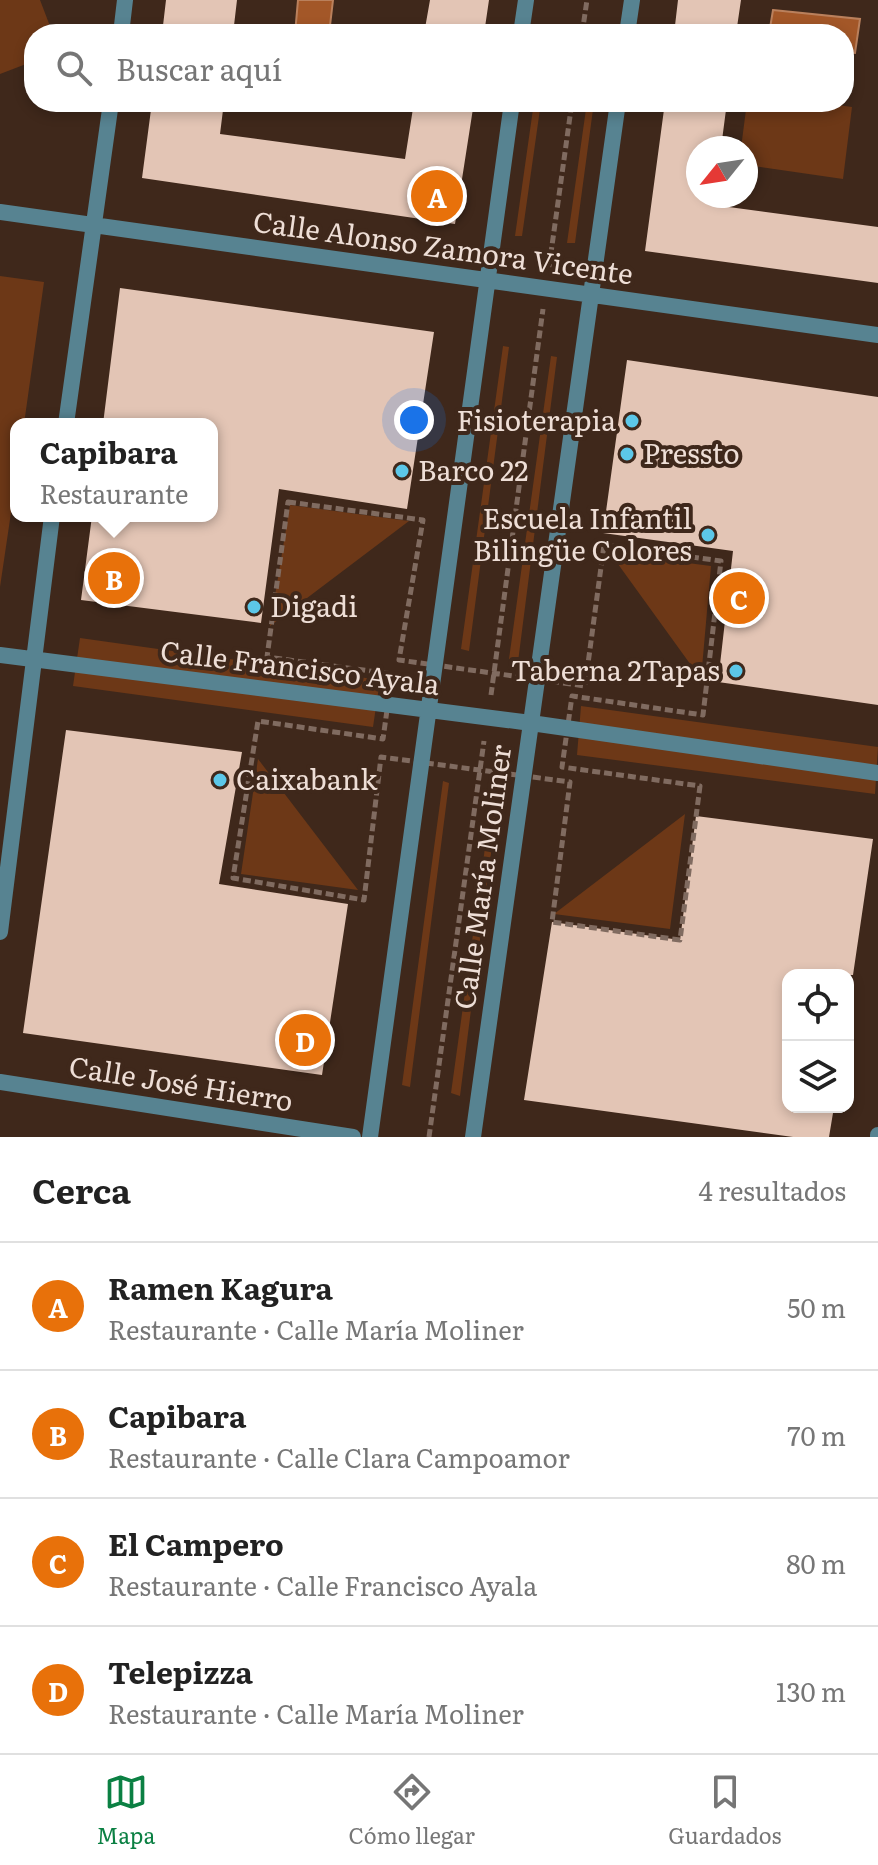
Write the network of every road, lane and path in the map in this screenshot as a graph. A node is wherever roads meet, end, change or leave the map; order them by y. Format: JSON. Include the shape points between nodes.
{"nodes":[{"id":1,"x":125,"y":0,"type":"edge"},
{"id":2,"x":526,"y":0,"type":"edge"},
{"id":3,"x":587,"y":0,"type":"edge"},
{"id":4,"x":632,"y":0,"type":"edge"},
{"id":5,"x":122,"y":24,"type":"edge"},
{"id":6,"x":522,"y":24,"type":"edge"},
{"id":7,"x":583,"y":24,"type":"edge"},
{"id":8,"x":628,"y":24,"type":"edge"},
{"id":9,"x":110,"y":112,"type":"edge"},
{"id":10,"x":511,"y":112,"type":"edge"},
{"id":11,"x":571,"y":112,"type":"edge"},
{"id":12,"x":617,"y":112,"type":"edge"},
{"id":13,"x":0,"y":212,"type":"edge"},
{"id":14,"x":95,"y":225,"type":"junction"},
{"id":15,"x":487,"y":280,"type":"junction"},
{"id":16,"x":546,"y":289,"type":"junction"},
{"id":17,"x":591,"y":295,"type":"junction"},
{"id":18,"x":878,"y":335,"type":"edge"},
{"id":19,"x":67,"y":418,"type":"edge"},
{"id":20,"x":51,"y":522,"type":"edge"},
{"id":21,"x":0,"y":655,"type":"edge"},
{"id":22,"x":32,"y":659,"type":"junction"},
{"id":23,"x":428,"y":710,"type":"junction"},
{"id":24,"x":488,"y":718,"type":"junction"},
{"id":25,"x":531,"y":723,"type":"junction"},
{"id":26,"x":878,"y":773,"type":"edge"},
{"id":27,"x":0,"y":932,"type":"edge"},
{"id":28,"x":0,"y":1082,"type":"edge"},
{"id":29,"x":353,"y":1137,"type":"edge"},
{"id":30,"x":370,"y":1137,"type":"edge"},
{"id":31,"x":429,"y":1137,"type":"edge"},
{"id":32,"x":473,"y":1137,"type":"edge"}],
"edges":[{"from":1,"to":5,"type":"street"},
{"from":2,"to":6,"type":"street"},
{"from":3,"to":7,"type":"path"},
{"from":4,"to":8,"type":"street"},
{"from":9,"to":14,"type":"street"},
{"from":10,"to":15,"type":"street"},
{"from":11,"to":16,"type":"path"},
{"from":12,"to":17,"type":"street","name":"Calle María Moliner"},
{"from":13,"to":14,"type":"street","name":"Calle Alonso Zamora Vicente"},
{"from":14,"to":15,"type":"street","name":"Calle Alonso Zamora Vicente"},
{"from":14,"to":19,"type":"street"},
{"from":15,"to":16,"type":"street","name":"Calle Alonso Zamora Vicente"},
{"from":15,"to":23,"type":"street"},
{"from":16,"to":17,"type":"street","name":"Calle Alonso Zamora Vicente"},
{"from":16,"to":24,"type":"path"},
{"from":17,"to":18,"type":"street","name":"Calle Alonso Zamora Vicente"},
{"from":17,"to":25,"type":"street","name":"Calle María Moliner"},
{"from":20,"to":22,"type":"street"},
{"from":21,"to":22,"type":"street","name":"Calle Francisco Ayala"},
{"from":22,"to":23,"type":"street","name":"Calle Francisco Ayala"},
{"from":22,"to":27,"type":"street"},
{"from":23,"to":24,"type":"street","name":"Calle Francisco Ayala"},
{"from":23,"to":30,"type":"street"},
{"from":24,"to":25,"type":"street","name":"Calle Francisco Ayala"},
{"from":24,"to":31,"type":"path"},
{"from":25,"to":26,"type":"street","name":"Calle Francisco Ayala"},
{"from":25,"to":32,"type":"street","name":"Calle María Moliner"},
{"from":28,"to":29,"type":"street","name":"Calle José Hierro"}]}
